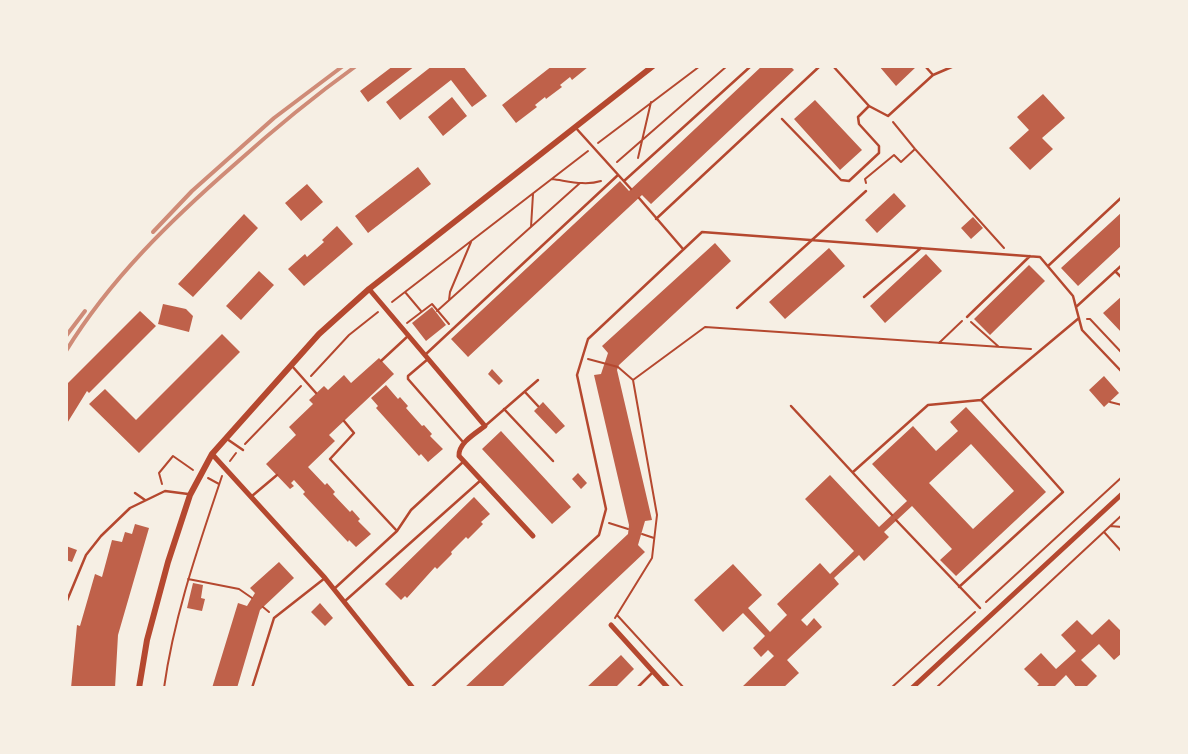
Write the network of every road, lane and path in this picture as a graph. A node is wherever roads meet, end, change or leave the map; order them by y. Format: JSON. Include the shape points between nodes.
{"nodes":[{"id":1,"x":652,"y":66,"type":"edge"},
{"id":2,"x":700,"y":66,"type":"edge"},
{"id":3,"x":727,"y":66,"type":"edge"},
{"id":4,"x":751,"y":66,"type":"edge"},
{"id":5,"x":820,"y":66,"type":"edge"},
{"id":6,"x":833,"y":66,"type":"edge"},
{"id":7,"x":925,"y":66,"type":"edge"},
{"id":8,"x":954,"y":66,"type":"edge"},
{"id":9,"x":933,"y":75,"type":"junction"},
{"id":10,"x":652,"y":102,"type":"junction"},
{"id":11,"x":869,"y":106,"type":"junction"},
{"id":12,"x":888,"y":116,"type":"junction"},
{"id":13,"x":782,"y":120,"type":"dead end"},
{"id":14,"x":575,"y":127,"type":"junction"},
{"id":15,"x":642,"y":139,"type":"junction"},
{"id":16,"x":594,"y":147,"type":"junction"},
{"id":17,"x":915,"y":149,"type":"junction"},
{"id":18,"x":611,"y":167,"type":"junction"},
{"id":19,"x":635,"y":170,"type":"junction"},
{"id":20,"x":618,"y":175,"type":"junction"},
{"id":21,"x":552,"y":179,"type":"junction"},
{"id":22,"x":603,"y":180,"type":"dead end"},
{"id":23,"x":624,"y":181,"type":"junction"},
{"id":24,"x":580,"y":183,"type":"junction"},
{"id":25,"x":631,"y":189,"type":"dead end"},
{"id":26,"x":866,"y":191,"type":"joint"},
{"id":27,"x":533,"y":193,"type":"junction"},
{"id":28,"x":1122,"y":197,"type":"edge"},
{"id":29,"x":639,"y":198,"type":"dead end"},
{"id":30,"x":656,"y":219,"type":"junction"},
{"id":31,"x":532,"y":226,"type":"junction"},
{"id":32,"x":812,"y":240,"type":"junction"},
{"id":33,"x":471,"y":241,"type":"junction"},
{"id":34,"x":921,"y":248,"type":"junction"},
{"id":35,"x":683,"y":249,"type":"junction"},
{"id":36,"x":1010,"y":254,"type":"junction"},
{"id":37,"x":1030,"y":256,"type":"junction"},
{"id":38,"x":1122,"y":265,"type":"edge"},
{"id":39,"x":1048,"y":266,"type":"junction"},
{"id":40,"x":1115,"y":271,"type":"junction"},
{"id":41,"x":1122,"y":278,"type":"edge"},
{"id":42,"x":369,"y":289,"type":"junction"},
{"id":43,"x":405,"y":292,"type":"junction"},
{"id":44,"x":864,"y":297,"type":"dead end"},
{"id":45,"x":449,"y":300,"type":"junction"},
{"id":46,"x":1076,"y":307,"type":"junction"},
{"id":47,"x":384,"y":308,"type":"junction"},
{"id":48,"x":738,"y":308,"type":"dead end"},
{"id":49,"x":437,"y":311,"type":"junction"},
{"id":50,"x":422,"y":312,"type":"junction"},
{"id":51,"x":967,"y":317,"type":"junction"},
{"id":52,"x":1079,"y":318,"type":"junction"},
{"id":53,"x":402,"y":328,"type":"junction"},
{"id":54,"x":453,"y":329,"type":"junction"},
{"id":55,"x":408,"y":336,"type":"junction"},
{"id":56,"x":939,"y":343,"type":"junction"},
{"id":57,"x":999,"y":347,"type":"junction"},
{"id":58,"x":1041,"y":350,"type":"junction"},
{"id":59,"x":1122,"y":353,"type":"edge"},
{"id":60,"x":426,"y":357,"type":"junction"},
{"id":61,"x":583,"y":357,"type":"junction"},
{"id":62,"x":382,"y":361,"type":"dead end"},
{"id":63,"x":291,"y":364,"type":"junction"},
{"id":64,"x":1122,"y":372,"type":"edge"},
{"id":65,"x":538,"y":380,"type":"dead end"},
{"id":66,"x":633,"y":380,"type":"junction"},
{"id":67,"x":306,"y":381,"type":"junction"},
{"id":68,"x":524,"y":392,"type":"junction"},
{"id":69,"x":316,"y":393,"type":"dead end"},
{"id":70,"x":981,"y":400,"type":"junction"},
{"id":71,"x":1110,"y":402,"type":"dead end"},
{"id":72,"x":1122,"y":404,"type":"edge"},
{"id":73,"x":538,"y":406,"type":"dead end"},
{"id":74,"x":791,"y":406,"type":"dead end"},
{"id":75,"x":504,"y":409,"type":"junction"},
{"id":76,"x":344,"y":421,"type":"dead end"},
{"id":77,"x":485,"y":426,"type":"junction"},
{"id":78,"x":226,"y":439,"type":"junction"},
{"id":79,"x":464,"y":443,"type":"junction"},
{"id":80,"x":241,"y":450,"type":"junction"},
{"id":81,"x":212,"y":454,"type":"junction"},
{"id":82,"x":464,"y":461,"type":"junction"},
{"id":83,"x":552,"y":461,"type":"dead end"},
{"id":84,"x":224,"y":468,"type":"junction"},
{"id":85,"x":853,"y":472,"type":"junction"},
{"id":86,"x":201,"y":475,"type":"junction"},
{"id":87,"x":277,"y":475,"type":"dead end"},
{"id":88,"x":1122,"y":477,"type":"edge"},
{"id":89,"x":481,"y":479,"type":"junction"},
{"id":90,"x":219,"y":484,"type":"junction"},
{"id":91,"x":164,"y":491,"type":"junction"},
{"id":92,"x":135,"y":493,"type":"dead end"},
{"id":93,"x":190,"y":494,"type":"junction"},
{"id":94,"x":1122,"y":494,"type":"edge"},
{"id":95,"x":251,"y":497,"type":"junction"},
{"id":96,"x":145,"y":500,"type":"junction"},
{"id":97,"x":892,"y":515,"type":"dead end"},
{"id":98,"x":1122,"y":515,"type":"edge"},
{"id":99,"x":896,"y":520,"type":"dead end"},
{"id":100,"x":604,"y":521,"type":"junction"},
{"id":101,"x":1110,"y":526,"type":"junction"},
{"id":102,"x":1122,"y":527,"type":"edge"},
{"id":103,"x":628,"y":529,"type":"dead end"},
{"id":104,"x":397,"y":531,"type":"junction"},
{"id":105,"x":1104,"y":532,"type":"junction"},
{"id":106,"x":642,"y":534,"type":"dead end"},
{"id":107,"x":532,"y":536,"type":"dead end"},
{"id":108,"x":654,"y":538,"type":"junction"},
{"id":109,"x":1122,"y":552,"type":"edge"},
{"id":110,"x":325,"y":578,"type":"junction"},
{"id":111,"x":188,"y":579,"type":"junction"},
{"id":112,"x":959,"y":587,"type":"junction"},
{"id":113,"x":333,"y":589,"type":"junction"},
{"id":114,"x":252,"y":598,"type":"dead end"},
{"id":115,"x":344,"y":602,"type":"junction"},
{"id":116,"x":66,"y":603,"type":"edge"},
{"id":117,"x":980,"y":608,"type":"junction"},
{"id":118,"x":617,"y":615,"type":"junction"},
{"id":119,"x":611,"y":625,"type":"joint"},
{"id":120,"x":653,"y":672,"type":"junction"},
{"id":121,"x":139,"y":688,"type":"edge"},
{"id":122,"x":164,"y":688,"type":"edge"},
{"id":123,"x":252,"y":688,"type":"edge"},
{"id":124,"x":413,"y":688,"type":"edge"},
{"id":125,"x":431,"y":688,"type":"edge"},
{"id":126,"x":637,"y":688,"type":"edge"},
{"id":127,"x":668,"y":688,"type":"edge"},
{"id":128,"x":684,"y":688,"type":"edge"},
{"id":129,"x":891,"y":688,"type":"edge"},
{"id":130,"x":912,"y":688,"type":"edge"},
{"id":131,"x":936,"y":688,"type":"edge"}],
"edges":[{"from":1,"to":14,"type":"street"},
{"from":2,"to":10,"type":"path"},
{"from":3,"to":15,"type":"path"},
{"from":4,"to":19,"type":"lane"},
{"from":5,"to":30,"type":"lane"},
{"from":6,"to":11,"type":"lane"},
{"from":7,"to":9,"type":"lane"},
{"from":8,"to":9,"type":"lane"},
{"from":9,"to":12,"type":"lane"},
{"from":10,"to":15,"type":"path"},
{"from":10,"to":16,"type":"path"},
{"from":11,"to":12,"type":"lane"},
{"from":11,"to":13,"type":"lane","via":[[858,117],[859,124],[879,146],[879,153],[849,181],[841,180]]},
{"from":12,"to":17,"type":"path"},
{"from":14,"to":16,"type":"lane"},
{"from":14,"to":42,"type":"street"},
{"from":15,"to":18,"type":"path"},
{"from":15,"to":19,"type":"path"},
{"from":16,"to":18,"type":"lane"},
{"from":16,"to":21,"type":"path"},
{"from":17,"to":26,"type":"path","via":[[901,162],[894,155],[865,179]]},
{"from":17,"to":36,"type":"path"},
{"from":18,"to":20,"type":"lane"},
{"from":19,"to":23,"type":"lane"},
{"from":20,"to":23,"type":"lane"},
{"from":20,"to":54,"type":"lane"},
{"from":21,"to":24,"type":"path"},
{"from":21,"to":27,"type":"path"},
{"from":22,"to":24,"type":"path"},
{"from":23,"to":25,"type":"lane"},
{"from":24,"to":31,"type":"path"},
{"from":26,"to":32,"type":"lane"},
{"from":27,"to":31,"type":"path"},
{"from":27,"to":33,"type":"path"},
{"from":28,"to":39,"type":"lane"},
{"from":29,"to":30,"type":"lane"},
{"from":30,"to":35,"type":"lane"},
{"from":31,"to":45,"type":"path"},
{"from":32,"to":34,"type":"lane"},
{"from":32,"to":35,"type":"lane","via":[[702,232]]},
{"from":32,"to":48,"type":"lane"},
{"from":33,"to":43,"type":"path"},
{"from":33,"to":45,"type":"path"},
{"from":34,"to":36,"type":"lane"},
{"from":34,"to":44,"type":"lane"},
{"from":35,"to":61,"type":"lane","via":[[588,339]]},
{"from":36,"to":37,"type":"lane"},
{"from":37,"to":39,"type":"lane","via":[[1040,257]]},
{"from":37,"to":51,"type":"lane"},
{"from":38,"to":40,"type":"lane"},
{"from":39,"to":46,"type":"lane","via":[[1073,296]]},
{"from":40,"to":41,"type":"lane"},
{"from":40,"to":46,"type":"lane"},
{"from":42,"to":47,"type":"street"},
{"from":42,"to":63,"type":"street"},
{"from":43,"to":47,"type":"path"},
{"from":43,"to":50,"type":"path"},
{"from":45,"to":49,"type":"path"},
{"from":46,"to":52,"type":"lane"},
{"from":47,"to":53,"type":"street"},
{"from":47,"to":67,"type":"path","via":[[349,335]]},
{"from":49,"to":50,"type":"path","via":[[432,304]]},
{"from":49,"to":54,"type":"path"},
{"from":50,"to":53,"type":"path"},
{"from":51,"to":56,"type":"path"},
{"from":51,"to":57,"type":"path"},
{"from":52,"to":58,"type":"lane"},
{"from":52,"to":59,"type":"path","via":[[1090,319]]},
{"from":52,"to":64,"type":"lane","via":[[1082,330]]},
{"from":53,"to":55,"type":"street"},
{"from":54,"to":60,"type":"lane"},
{"from":55,"to":60,"type":"street"},
{"from":55,"to":62,"type":"lane"},
{"from":56,"to":57,"type":"path"},
{"from":56,"to":66,"type":"path","via":[[705,327]]},
{"from":57,"to":58,"type":"path"},
{"from":58,"to":70,"type":"lane"},
{"from":60,"to":77,"type":"street"},
{"from":60,"to":79,"type":"lane","via":[[408,380]]},
{"from":61,"to":66,"type":"path","via":[[618,367]]},
{"from":61,"to":100,"type":"lane","via":[[578,375],[606,509]]},
{"from":63,"to":67,"type":"lane"},
{"from":63,"to":78,"type":"street"},
{"from":65,"to":68,"type":"lane"},
{"from":66,"to":108,"type":"path","via":[[657,515]]},
{"from":67,"to":69,"type":"lane"},
{"from":67,"to":80,"type":"path"},
{"from":68,"to":73,"type":"lane"},
{"from":68,"to":75,"type":"lane"},
{"from":70,"to":85,"type":"lane","via":[[928,405]]},
{"from":70,"to":112,"type":"lane","via":[[1063,492]]},
{"from":71,"to":72,"type":"path"},
{"from":74,"to":85,"type":"lane"},
{"from":75,"to":77,"type":"lane"},
{"from":75,"to":83,"type":"lane"},
{"from":76,"to":104,"type":"lane","via":[[354,433],[330,459]]},
{"from":77,"to":79,"type":"street"},
{"from":78,"to":80,"type":"lane"},
{"from":78,"to":81,"type":"street"},
{"from":79,"to":82,"type":"street","via":[[459,451]]},
{"from":80,"to":84,"type":"path"},
{"from":81,"to":84,"type":"street"},
{"from":81,"to":86,"type":"street"},
{"from":82,"to":89,"type":"street"},
{"from":82,"to":104,"type":"lane","via":[[411,510]]},
{"from":84,"to":90,"type":"path"},
{"from":84,"to":95,"type":"street"},
{"from":85,"to":97,"type":"lane"},
{"from":86,"to":90,"type":"path"},
{"from":86,"to":91,"type":"path","via":[[173,456],[159,473]]},
{"from":86,"to":93,"type":"street"},
{"from":87,"to":95,"type":"lane"},
{"from":88,"to":117,"type":"path"},
{"from":89,"to":107,"type":"street"},
{"from":89,"to":115,"type":"lane"},
{"from":90,"to":111,"type":"path"},
{"from":91,"to":93,"type":"lane"},
{"from":91,"to":96,"type":"lane"},
{"from":92,"to":96,"type":"lane"},
{"from":93,"to":121,"type":"street","via":[[147,640]]},
{"from":94,"to":130,"type":"street"},
{"from":95,"to":110,"type":"street","via":[[269,521]]},
{"from":96,"to":116,"type":"lane","via":[[130,508],[86,555]]},
{"from":98,"to":101,"type":"path"},
{"from":99,"to":112,"type":"lane"},
{"from":100,"to":103,"type":"path"},
{"from":100,"to":125,"type":"lane","via":[[599,535]]},
{"from":101,"to":102,"type":"path"},
{"from":101,"to":105,"type":"path"},
{"from":104,"to":113,"type":"lane"},
{"from":105,"to":109,"type":"path"},
{"from":105,"to":131,"type":"path"},
{"from":106,"to":108,"type":"path"},
{"from":108,"to":118,"type":"path","via":[[652,558]]},
{"from":110,"to":113,"type":"street"},
{"from":110,"to":123,"type":"lane","via":[[274,618]]},
{"from":111,"to":114,"type":"path","via":[[239,589]]},
{"from":111,"to":122,"type":"path","via":[[168,654]]},
{"from":112,"to":117,"type":"lane"},
{"from":113,"to":115,"type":"street"},
{"from":115,"to":124,"type":"street"},
{"from":117,"to":129,"type":"path"},
{"from":118,"to":119,"type":"path"},
{"from":118,"to":128,"type":"path"},
{"from":119,"to":120,"type":"street"},
{"from":120,"to":126,"type":"lane"},
{"from":120,"to":127,"type":"street"}]}
